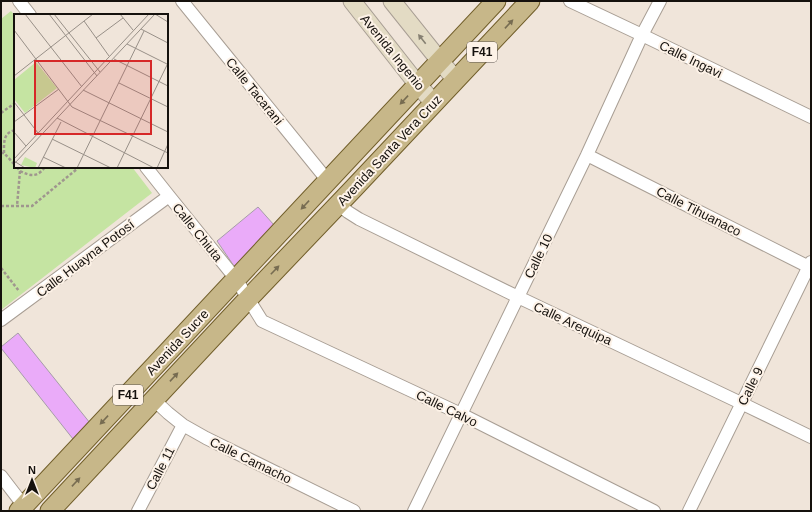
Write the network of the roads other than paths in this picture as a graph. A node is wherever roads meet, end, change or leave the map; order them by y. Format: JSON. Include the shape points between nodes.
{"nodes":[{"id":1,"x":19,"y":1,"type":"edge"},
{"id":2,"x":182,"y":1,"type":"edge"},
{"id":3,"x":352,"y":1,"type":"edge"},
{"id":4,"x":392,"y":1,"type":"edge"},
{"id":5,"x":496,"y":1,"type":"edge"},
{"id":6,"x":530,"y":1,"type":"edge"},
{"id":7,"x":570,"y":1,"type":"edge"},
{"id":8,"x":660,"y":1,"type":"edge"},
{"id":9,"x":29,"y":14,"type":"edge"},
{"id":10,"x":642,"y":35,"type":"junction"},
{"id":11,"x":440,"y":61,"type":"junction"},
{"id":12,"x":456,"y":80,"type":"junction"},
{"id":13,"x":418,"y":85,"type":"junction"},
{"id":14,"x":434,"y":103,"type":"junction"},
{"id":15,"x":811,"y":117,"type":"edge"},
{"id":16,"x":587,"y":155,"type":"junction"},
{"id":17,"x":147,"y":168,"type":"edge"},
{"id":18,"x":328,"y":181,"type":"junction"},
{"id":19,"x":169,"y":196,"type":"junction"},
{"id":20,"x":338,"y":204,"type":"junction"},
{"id":21,"x":810,"y":265,"type":"edge"},
{"id":22,"x":236,"y":279,"type":"junction"},
{"id":23,"x":518,"y":297,"type":"junction"},
{"id":24,"x":248,"y":299,"type":"junction"},
{"id":25,"x":1,"y":320,"type":"edge"},
{"id":26,"x":154,"y":399,"type":"junction"},
{"id":27,"x":741,"y":403,"type":"junction"},
{"id":28,"x":461,"y":414,"type":"junction"},
{"id":29,"x":183,"y":425,"type":"junction"},
{"id":30,"x":811,"y":437,"type":"edge"},
{"id":31,"x":1,"y":476,"type":"edge"},
{"id":32,"x":22,"y":508,"type":"edge"},
{"id":33,"x":50,"y":511,"type":"edge"},
{"id":34,"x":138,"y":511,"type":"edge"},
{"id":35,"x":354,"y":511,"type":"edge"},
{"id":36,"x":414,"y":511,"type":"edge"},
{"id":37,"x":654,"y":511,"type":"edge"},
{"id":38,"x":689,"y":511,"type":"edge"}],
"edges":[{"from":1,"to":9,"type":"street"},
{"from":2,"to":18,"type":"street","name":"Calle Tacarani"},
{"from":3,"to":13,"type":"street","name":"Avenida Ingenio"},
{"from":11,"to":4,"type":"street","one_way":true},
{"from":5,"to":11,"type":"main road","name":"Avenida Santa Vera Cruz","number":"F41"},
{"from":12,"to":6,"type":"main road","name":"Avenida Santa Vera Cruz","number":"F41","one_way":true},
{"from":7,"to":10,"type":"street","name":"Calle Ingavi"},
{"from":8,"to":10,"type":"street","name":"Calle 10"},
{"from":10,"to":15,"type":"street","name":"Calle Ingavi"},
{"from":10,"to":16,"type":"street","name":"Calle 10"},
{"from":11,"to":12,"type":"street"},
{"from":11,"to":13,"type":"main road","name":"Avenida Santa Vera Cruz","number":"F41"},
{"from":12,"to":14,"type":"main road","name":"Avenida Santa Vera Cruz","number":"F41"},
{"from":13,"to":14,"type":"street","name":"Avenida Ingenio"},
{"from":13,"to":18,"type":"main road","name":"Avenida Santa Vera Cruz","number":"F41","one_way":true},
{"from":14,"to":20,"type":"main road","name":"Avenida Santa Vera Cruz","number":"F41"},
{"from":16,"to":21,"type":"street","name":"Calle Tihuanaco"},
{"from":16,"to":23,"type":"street","name":"Calle 10"},
{"from":17,"to":19,"type":"street","name":"Calle Chiuta"},
{"from":18,"to":22,"type":"main road","name":"Avenida Santa Vera Cruz","number":"F41","one_way":true},
{"from":19,"to":22,"type":"street","name":"Calle Chiuta"},
{"from":19,"to":25,"type":"street","name":"Calle Huayna Potosí"},
{"from":20,"to":23,"type":"street","name":"Calle Arequipa","via":[[359,219]]},
{"from":24,"to":20,"type":"main road","name":"Avenida Santa Vera Cruz","number":"F41","one_way":true},
{"from":21,"to":27,"type":"street","name":"Calle 9"},
{"from":22,"to":24,"type":"street","name":"Calle Chiuta"},
{"from":22,"to":32,"type":"main road","name":"Avenida Sucre","number":"F41","one_way":true},
{"from":23,"to":27,"type":"street","name":"Calle Arequipa"},
{"from":23,"to":28,"type":"street","name":"Calle 10"},
{"from":26,"to":24,"type":"main road","name":"Avenida Sucre","number":"F41","one_way":true},
{"from":24,"to":28,"type":"street","name":"Calle Calvo","via":[[262,322]]},
{"from":26,"to":29,"type":"street","name":"Calle Camacho"},
{"from":33,"to":26,"type":"main road","name":"Avenida Sucre","number":"F41","one_way":true},
{"from":27,"to":30,"type":"street","name":"Calle Arequipa"},
{"from":27,"to":38,"type":"street","name":"Calle 9"},
{"from":28,"to":36,"type":"street","name":"Calle 10"},
{"from":28,"to":37,"type":"street","name":"Calle Calvo"},
{"from":29,"to":34,"type":"street","name":"Calle 11"},
{"from":29,"to":35,"type":"street","name":"Calle Camacho"},
{"from":31,"to":32,"type":"street"}]}
